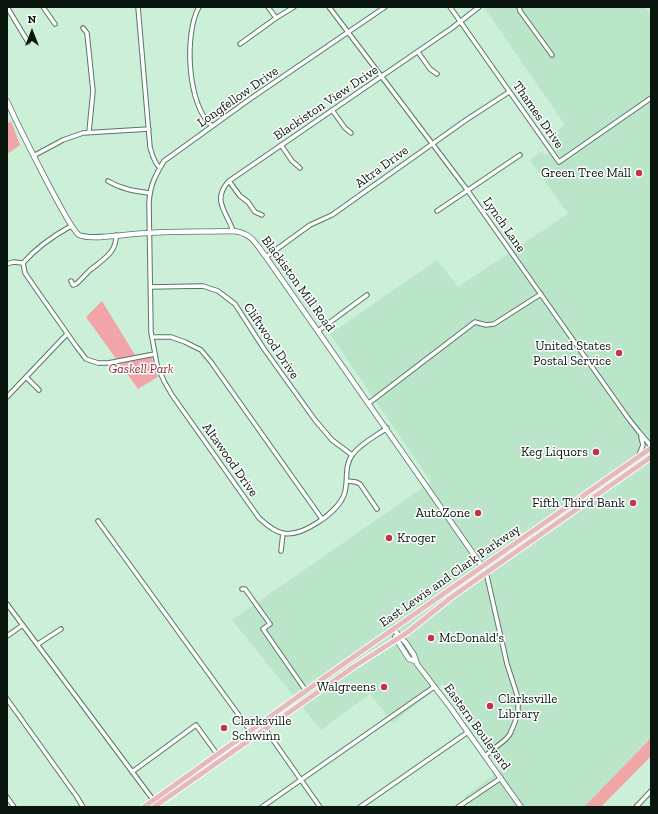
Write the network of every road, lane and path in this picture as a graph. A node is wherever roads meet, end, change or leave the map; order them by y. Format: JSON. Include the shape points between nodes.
{"nodes":[{"id":1,"x":7,"y":7,"type":"edge"},
{"id":2,"x":44,"y":7,"type":"edge"},
{"id":3,"x":138,"y":7,"type":"edge"},
{"id":4,"x":199,"y":7,"type":"edge"},
{"id":5,"x":268,"y":7,"type":"edge"},
{"id":6,"x":294,"y":7,"type":"edge"},
{"id":7,"x":329,"y":7,"type":"edge"},
{"id":8,"x":385,"y":7,"type":"edge"},
{"id":9,"x":450,"y":7,"type":"edge"},
{"id":10,"x":479,"y":7,"type":"edge"},
{"id":11,"x":519,"y":7,"type":"edge"},
{"id":12,"x":276,"y":18,"type":"junction"},
{"id":13,"x":460,"y":22,"type":"junction"},
{"id":14,"x":55,"y":24,"type":"dead end"},
{"id":15,"x":83,"y":28,"type":"dead end"},
{"id":16,"x":348,"y":33,"type":"junction"},
{"id":17,"x":28,"y":42,"type":"dead end"},
{"id":18,"x":240,"y":44,"type":"dead end"},
{"id":19,"x":418,"y":52,"type":"junction"},
{"id":20,"x":552,"y":55,"type":"dead end"},
{"id":21,"x":437,"y":74,"type":"dead end"},
{"id":22,"x":382,"y":76,"type":"junction"},
{"id":23,"x":509,"y":92,"type":"junction"},
{"id":24,"x":651,"y":98,"type":"edge"},
{"id":25,"x":7,"y":101,"type":"edge"},
{"id":26,"x":332,"y":110,"type":"junction"},
{"id":27,"x":212,"y":126,"type":"junction"},
{"id":28,"x":149,"y":129,"type":"junction"},
{"id":29,"x":90,"y":132,"type":"junction"},
{"id":30,"x":351,"y":133,"type":"dead end"},
{"id":31,"x":432,"y":143,"type":"junction"},
{"id":32,"x":281,"y":145,"type":"junction"},
{"id":33,"x":34,"y":155,"type":"junction"},
{"id":34,"x":520,"y":155,"type":"dead end"},
{"id":35,"x":160,"y":168,"type":"junction"},
{"id":36,"x":300,"y":168,"type":"dead end"},
{"id":37,"x":108,"y":181,"type":"dead end"},
{"id":38,"x":229,"y":181,"type":"junction"},
{"id":39,"x":468,"y":191,"type":"junction"},
{"id":40,"x":149,"y":193,"type":"junction"},
{"id":41,"x":437,"y":211,"type":"dead end"},
{"id":42,"x":262,"y":215,"type":"dead end"},
{"id":43,"x":71,"y":226,"type":"junction"},
{"id":44,"x":233,"y":231,"type":"junction"},
{"id":45,"x":149,"y":232,"type":"junction"},
{"id":46,"x":116,"y":235,"type":"junction"},
{"id":47,"x":266,"y":257,"type":"junction"},
{"id":48,"x":23,"y":263,"type":"junction"},
{"id":49,"x":7,"y":264,"type":"edge"},
{"id":50,"x":71,"y":281,"type":"dead end"},
{"id":51,"x":150,"y":286,"type":"junction"},
{"id":52,"x":541,"y":294,"type":"junction"},
{"id":53,"x":367,"y":295,"type":"dead end"},
{"id":54,"x":318,"y":331,"type":"junction"},
{"id":55,"x":67,"y":334,"type":"junction"},
{"id":56,"x":152,"y":337,"type":"junction"},
{"id":57,"x":154,"y":354,"type":"junction"},
{"id":58,"x":26,"y":378,"type":"junction"},
{"id":59,"x":39,"y":390,"type":"dead end"},
{"id":60,"x":7,"y":397,"type":"edge"},
{"id":61,"x":369,"y":403,"type":"junction"},
{"id":62,"x":387,"y":428,"type":"junction"},
{"id":63,"x":639,"y":432,"type":"junction"},
{"id":64,"x":651,"y":447,"type":"edge"},
{"id":65,"x":352,"y":455,"type":"junction"},
{"id":66,"x":651,"y":457,"type":"edge"},
{"id":67,"x":637,"y":458,"type":"junction"},
{"id":68,"x":347,"y":481,"type":"junction"},
{"id":69,"x":377,"y":509,"type":"dead end"},
{"id":70,"x":322,"y":518,"type":"junction"},
{"id":71,"x":98,"y":520,"type":"dead end"},
{"id":72,"x":283,"y":533,"type":"junction"},
{"id":73,"x":281,"y":551,"type":"dead end"},
{"id":74,"x":483,"y":566,"type":"junction"},
{"id":75,"x":486,"y":572,"type":"junction"},
{"id":76,"x":242,"y":589,"type":"dead end"},
{"id":77,"x":7,"y":604,"type":"edge"},
{"id":78,"x":23,"y":625,"type":"junction"},
{"id":79,"x":61,"y":629,"type":"dead end"},
{"id":80,"x":393,"y":629,"type":"junction"},
{"id":81,"x":7,"y":636,"type":"edge"},
{"id":82,"x":399,"y":638,"type":"junction"},
{"id":83,"x":38,"y":644,"type":"junction"},
{"id":84,"x":434,"y":687,"type":"junction"},
{"id":85,"x":306,"y":691,"type":"junction"},
{"id":86,"x":7,"y":699,"type":"edge"},
{"id":87,"x":261,"y":723,"type":"junction"},
{"id":88,"x":265,"y":728,"type":"junction"},
{"id":89,"x":250,"y":730,"type":"junction"},
{"id":90,"x":468,"y":732,"type":"junction"},
{"id":91,"x":254,"y":736,"type":"junction"},
{"id":92,"x":217,"y":754,"type":"junction"},
{"id":93,"x":485,"y":756,"type":"junction"},
{"id":94,"x":132,"y":772,"type":"junction"},
{"id":95,"x":501,"y":778,"type":"junction"},
{"id":96,"x":301,"y":780,"type":"junction"},
{"id":97,"x":651,"y":791,"type":"edge"},
{"id":98,"x":7,"y":797,"type":"edge"},
{"id":99,"x":155,"y":804,"type":"edge"},
{"id":100,"x":14,"y":807,"type":"edge"},
{"id":101,"x":83,"y":807,"type":"edge"},
{"id":102,"x":144,"y":807,"type":"edge"},
{"id":103,"x":262,"y":807,"type":"edge"},
{"id":104,"x":320,"y":807,"type":"edge"},
{"id":105,"x":360,"y":807,"type":"edge"},
{"id":106,"x":458,"y":807,"type":"edge"},
{"id":107,"x":521,"y":807,"type":"edge"},
{"id":108,"x":636,"y":807,"type":"edge"}],
"edges":[{"from":1,"to":17,"type":"street"},
{"from":2,"to":14,"type":"street"},
{"from":3,"to":28,"type":"street"},
{"from":4,"to":27,"type":"street","via":[[194,17],[191,41],[191,75],[200,110]]},
{"from":5,"to":12,"type":"street"},
{"from":6,"to":12,"type":"street"},
{"from":7,"to":16,"type":"street","name":"Lynch Lane"},
{"from":8,"to":16,"type":"street","name":"Longfellow Drive"},
{"from":9,"to":13,"type":"street","name":"Thames Drive"},
{"from":10,"to":13,"type":"street","name":"Blackiston View Drive"},
{"from":11,"to":20,"type":"street"},
{"from":12,"to":18,"type":"street"},
{"from":13,"to":19,"type":"street","name":"Blackiston View Drive"},
{"from":13,"to":23,"type":"street","name":"Thames Drive"},
{"from":15,"to":29,"type":"street","via":[[87,33],[93,91]]},
{"from":16,"to":22,"type":"street","name":"Lynch Lane"},
{"from":16,"to":27,"type":"street","name":"Longfellow Drive"},
{"from":19,"to":21,"type":"street","via":[[430,69]]},
{"from":19,"to":22,"type":"street","name":"Blackiston View Drive"},
{"from":22,"to":26,"type":"street","name":"Blackiston View Drive"},
{"from":22,"to":31,"type":"street","name":"Lynch Lane"},
{"from":23,"to":24,"type":"street","name":"Thames Drive","via":[[560,162]]},
{"from":23,"to":31,"type":"street","name":"Altra Drive"},
{"from":25,"to":33,"type":"main road","name":"Blackiston Mill Road"},
{"from":26,"to":30,"type":"street"},
{"from":26,"to":32,"type":"street","name":"Blackiston View Drive"},
{"from":27,"to":35,"type":"street","name":"Longfellow Drive","via":[[164,161]]},
{"from":28,"to":29,"type":"street"},
{"from":28,"to":35,"type":"street","via":[[150,147]]},
{"from":29,"to":33,"type":"street","via":[[76,135]]},
{"from":31,"to":39,"type":"street","name":"Lynch Lane"},
{"from":31,"to":47,"type":"street","name":"Altra Drive","via":[[332,215],[310,226]]},
{"from":32,"to":36,"type":"street"},
{"from":32,"to":38,"type":"street","name":"Blackiston View Drive"},
{"from":33,"to":43,"type":"main road","name":"Blackiston Mill Road"},
{"from":34,"to":39,"type":"street"},
{"from":35,"to":40,"type":"street","name":"Longfellow Drive"},
{"from":37,"to":40,"type":"street","via":[[118,187]]},
{"from":38,"to":42,"type":"street","via":[[254,212]]},
{"from":38,"to":44,"type":"street","name":"Blackiston View Drive","via":[[224,186],[220,201]]},
{"from":39,"to":41,"type":"street"},
{"from":39,"to":52,"type":"street","name":"Lynch Lane"},
{"from":40,"to":45,"type":"street","name":"Longfellow Drive"},
{"from":43,"to":46,"type":"main road","name":"Blackiston Mill Road","via":[[85,237]]},
{"from":43,"to":48,"type":"street","via":[[32,253]]},
{"from":44,"to":45,"type":"main road","name":"Blackiston Mill Road"},
{"from":44,"to":47,"type":"main road","name":"Blackiston Mill Road","via":[[248,235]]},
{"from":45,"to":46,"type":"main road","name":"Blackiston Mill Road"},
{"from":45,"to":51,"type":"street","name":"Altawood Drive"},
{"from":46,"to":50,"type":"street","via":[[115,246],[107,257],[76,284]]},
{"from":47,"to":54,"type":"main road","name":"Blackiston Mill Road"},
{"from":48,"to":49,"type":"street"},
{"from":48,"to":55,"type":"street","via":[[25,273]]},
{"from":51,"to":56,"type":"street","name":"Altawood Drive"},
{"from":51,"to":65,"type":"street","name":"Cliftwood Drive","via":[[203,286],[218,291],[234,304],[315,420],[332,440]]},
{"from":52,"to":61,"type":"street","via":[[494,324],[475,322]]},
{"from":52,"to":63,"type":"street","name":"Lynch Lane"},
{"from":53,"to":54,"type":"street"},
{"from":54,"to":61,"type":"main road","name":"Blackiston Mill Road"},
{"from":55,"to":57,"type":"street","via":[[86,359],[98,363],[117,362]]},
{"from":55,"to":58,"type":"street"},
{"from":56,"to":57,"type":"street","name":"Altawood Drive"},
{"from":56,"to":70,"type":"street","via":[[171,337],[201,350]]},
{"from":57,"to":72,"type":"street","name":"Altawood Drive","via":[[172,395],[254,512],[272,529]]},
{"from":58,"to":59,"type":"street"},
{"from":58,"to":60,"type":"street"},
{"from":61,"to":62,"type":"main road","name":"Blackiston Mill Road"},
{"from":62,"to":65,"type":"street"},
{"from":62,"to":74,"type":"main road","name":"Blackiston Mill Road"},
{"from":63,"to":64,"type":"street","name":"Lynch Lane"},
{"from":63,"to":67,"type":"street","name":"Lynch Lane","via":[[643,445]]},
{"from":64,"to":67,"type":"main road","name":"East Lewis and Clark Parkway"},
{"from":65,"to":68,"type":"street","via":[[347,467]]},
{"from":66,"to":75,"type":"main road","name":"East Lewis and Clark Parkway"},
{"from":67,"to":74,"type":"main road","name":"East Lewis and Clark Parkway"},
{"from":68,"to":69,"type":"street","via":[[360,484]]},
{"from":68,"to":70,"type":"street","via":[[341,500],[332,512]]},
{"from":70,"to":72,"type":"street","via":[[308,529]]},
{"from":71,"to":89,"type":"street"},
{"from":72,"to":73,"type":"street"},
{"from":74,"to":75,"type":"main road","name":"Blackiston Mill Road"},
{"from":74,"to":80,"type":"main road","name":"East Lewis and Clark Parkway"},
{"from":75,"to":82,"type":"main road","name":"East Lewis and Clark Parkway"},
{"from":75,"to":93,"type":"street","via":[[518,698],[518,711],[510,734]]},
{"from":76,"to":85,"type":"street","via":[[245,589],[270,624],[263,629]]},
{"from":77,"to":78,"type":"street"},
{"from":78,"to":81,"type":"street"},
{"from":78,"to":83,"type":"street"},
{"from":79,"to":83,"type":"street"},
{"from":80,"to":82,"type":"main road","name":"Eastern Boulevard"},
{"from":80,"to":85,"type":"main road","name":"East Lewis and Clark Parkway"},
{"from":82,"to":84,"type":"main road","name":"Eastern Boulevard","via":[[409,659],[415,661]]},
{"from":82,"to":88,"type":"main road","name":"East Lewis and Clark Parkway"},
{"from":83,"to":94,"type":"street"},
{"from":84,"to":90,"type":"main road","name":"Eastern Boulevard"},
{"from":84,"to":96,"type":"street"},
{"from":85,"to":87,"type":"main road","name":"East Lewis and Clark Parkway"},
{"from":86,"to":101,"type":"street"},
{"from":87,"to":88,"type":"street"},
{"from":87,"to":89,"type":"main road","name":"East Lewis and Clark Parkway"},
{"from":88,"to":91,"type":"main road","name":"East Lewis and Clark Parkway"},
{"from":88,"to":96,"type":"street"},
{"from":89,"to":91,"type":"street"},
{"from":89,"to":92,"type":"main road","name":"East Lewis and Clark Parkway"},
{"from":90,"to":93,"type":"main road","name":"Eastern Boulevard"},
{"from":90,"to":105,"type":"street"},
{"from":91,"to":99,"type":"main road","name":"East Lewis and Clark Parkway"},
{"from":92,"to":94,"type":"street","via":[[196,725]]},
{"from":92,"to":99,"type":"main road","name":"East Lewis and Clark Parkway"},
{"from":93,"to":95,"type":"main road","name":"Eastern Boulevard"},
{"from":94,"to":99,"type":"street"},
{"from":95,"to":106,"type":"street"},
{"from":95,"to":107,"type":"main road","name":"Eastern Boulevard"},
{"from":96,"to":103,"type":"street"},
{"from":96,"to":104,"type":"street"},
{"from":97,"to":108,"type":"street"},
{"from":98,"to":100,"type":"street"},
{"from":99,"to":102,"type":"main road"}]}
